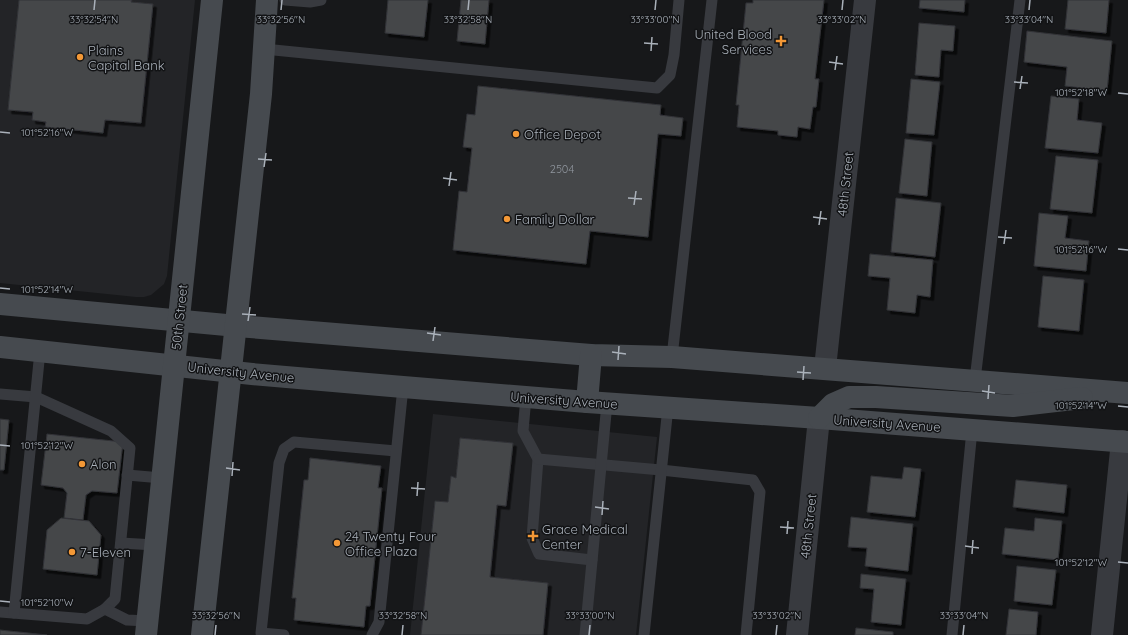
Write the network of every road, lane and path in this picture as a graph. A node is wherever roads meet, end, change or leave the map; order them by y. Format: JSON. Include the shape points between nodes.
{"nodes":[{"id":1,"x":212,"y":0,"type":"edge"},
{"id":2,"x":267,"y":0,"type":"edge"},
{"id":3,"x":285,"y":0,"type":"edge"},
{"id":4,"x":321,"y":0,"type":"edge"},
{"id":5,"x":679,"y":0,"type":"edge"},
{"id":6,"x":712,"y":0,"type":"edge"},
{"id":7,"x":865,"y":0,"type":"edge"},
{"id":8,"x":1020,"y":0,"type":"edge"},
{"id":9,"x":264,"y":49,"type":"junction"},
{"id":10,"x":0,"y":304,"type":"edge"},
{"id":11,"x":179,"y":320,"type":"junction"},
{"id":12,"x":237,"y":326,"type":"junction"},
{"id":13,"x":0,"y":347,"type":"edge"},
{"id":14,"x":40,"y":351,"type":"junction"},
{"id":15,"x":591,"y":355,"type":"junction"},
{"id":16,"x":672,"y":357,"type":"junction"},
{"id":17,"x":174,"y":366,"type":"junction"},
{"id":18,"x":825,"y":368,"type":"junction"},
{"id":19,"x":231,"y":371,"type":"junction"},
{"id":20,"x":975,"y":380,"type":"junction"},
{"id":21,"x":403,"y":387,"type":"junction"},
{"id":22,"x":1128,"y":389,"type":"edge"},
{"id":23,"x":0,"y":394,"type":"edge"},
{"id":24,"x":36,"y":397,"type":"junction"},
{"id":25,"x":526,"y":397,"type":"junction"},
{"id":26,"x":597,"y":403,"type":"junction"},
{"id":27,"x":668,"y":407,"type":"junction"},
{"id":28,"x":819,"y":418,"type":"junction"},
{"id":29,"x":972,"y":430,"type":"junction"},
{"id":30,"x":1125,"y":442,"type":"edge"},
{"id":31,"x":396,"y":451,"type":"junction"},
{"id":32,"x":538,"y":459,"type":"junction"},
{"id":33,"x":601,"y":464,"type":"junction"},
{"id":34,"x":661,"y":470,"type":"junction"},
{"id":35,"x":127,"y":475,"type":"junction"},
{"id":36,"x":162,"y":478,"type":"junction"},
{"id":37,"x":121,"y":543,"type":"junction"},
{"id":38,"x":155,"y":545,"type":"junction"},
{"id":39,"x":592,"y":560,"type":"junction"},
{"id":40,"x":105,"y":609,"type":"junction"},
{"id":41,"x":0,"y":612,"type":"edge"},
{"id":42,"x":14,"y":613,"type":"junction"},
{"id":43,"x":147,"y":628,"type":"edge"},
{"id":44,"x":261,"y":634,"type":"edge"},
{"id":45,"x":202,"y":635,"type":"edge"},
{"id":46,"x":284,"y":635,"type":"edge"},
{"id":47,"x":372,"y":635,"type":"edge"},
{"id":48,"x":586,"y":635,"type":"edge"},
{"id":49,"x":644,"y":635,"type":"edge"},
{"id":50,"x":746,"y":635,"type":"edge"},
{"id":51,"x":797,"y":635,"type":"edge"},
{"id":52,"x":952,"y":635,"type":"edge"},
{"id":53,"x":1102,"y":635,"type":"edge"}],
"edges":[{"from":1,"to":11,"type":"main road","name":"50th Street"},
{"from":2,"to":9,"type":"main road"},
{"from":3,"to":4,"type":"lane"},
{"from":5,"to":9,"type":"lane","via":[[670,75],[657,88]]},
{"from":6,"to":16,"type":"lane"},
{"from":7,"to":18,"type":"street","name":"48th Street"},
{"from":8,"to":20,"type":"lane"},
{"from":9,"to":12,"type":"main road"},
{"from":10,"to":11,"type":"main road"},
{"from":11,"to":12,"type":"main road"},
{"from":11,"to":17,"type":"main road","name":"50th Street"},
{"from":12,"to":15,"type":"main road"},
{"from":12,"to":19,"type":"main road"},
{"from":13,"to":14,"type":"main road","name":"University Avenue"},
{"from":14,"to":17,"type":"main road","name":"University Avenue"},
{"from":14,"to":24,"type":"lane"},
{"from":15,"to":16,"type":"main road"},
{"from":15,"to":26,"type":"main road"},
{"from":16,"to":18,"type":"main road"},
{"from":17,"to":19,"type":"main road","name":"University Avenue"},
{"from":17,"to":36,"type":"main road","name":"50th Street"},
{"from":18,"to":20,"type":"main road"},
{"from":19,"to":21,"type":"main road","name":"University Avenue"},
{"from":19,"to":45,"type":"main road"},
{"from":20,"to":22,"type":"main road"},
{"from":21,"to":25,"type":"main road","name":"University Avenue"},
{"from":21,"to":31,"type":"lane"},
{"from":22,"to":28,"type":"main road","via":[[1013,406],[876,396],[849,397],[833,404]]},
{"from":23,"to":24,"type":"lane"},
{"from":24,"to":35,"type":"lane","via":[[115,435],[130,448]]},
{"from":24,"to":42,"type":"lane"},
{"from":25,"to":26,"type":"main road","name":"University Avenue"},
{"from":25,"to":32,"type":"lane","via":[[523,431]]},
{"from":26,"to":27,"type":"main road","name":"University Avenue"},
{"from":26,"to":33,"type":"lane"},
{"from":27,"to":28,"type":"main road","name":"University Avenue"},
{"from":27,"to":34,"type":"lane"},
{"from":28,"to":29,"type":"main road","name":"University Avenue"},
{"from":28,"to":51,"type":"street","name":"48th Street"},
{"from":29,"to":30,"type":"main road","name":"University Avenue"},
{"from":29,"to":52,"type":"lane"},
{"from":30,"to":53,"type":"street"},
{"from":31,"to":44,"type":"lane","via":[[294,442],[284,449],[279,463]]},
{"from":31,"to":47,"type":"lane","via":[[379,622]]},
{"from":32,"to":33,"type":"lane"},
{"from":32,"to":39,"type":"lane","via":[[532,538],[539,554]]},
{"from":33,"to":34,"type":"lane"},
{"from":33,"to":39,"type":"lane"},
{"from":34,"to":49,"type":"lane"},
{"from":34,"to":50,"type":"lane","via":[[753,480],[760,492]]},
{"from":35,"to":36,"type":"lane"},
{"from":35,"to":37,"type":"lane"},
{"from":36,"to":38,"type":"main road","name":"50th Street"},
{"from":37,"to":38,"type":"lane"},
{"from":37,"to":40,"type":"lane","via":[[115,599]]},
{"from":38,"to":43,"type":"main road","name":"50th Street"},
{"from":39,"to":48,"type":"lane"},
{"from":40,"to":42,"type":"lane","via":[[87,619]]},
{"from":40,"to":43,"type":"lane"},
{"from":41,"to":42,"type":"lane"},
{"from":44,"to":46,"type":"lane"}]}
